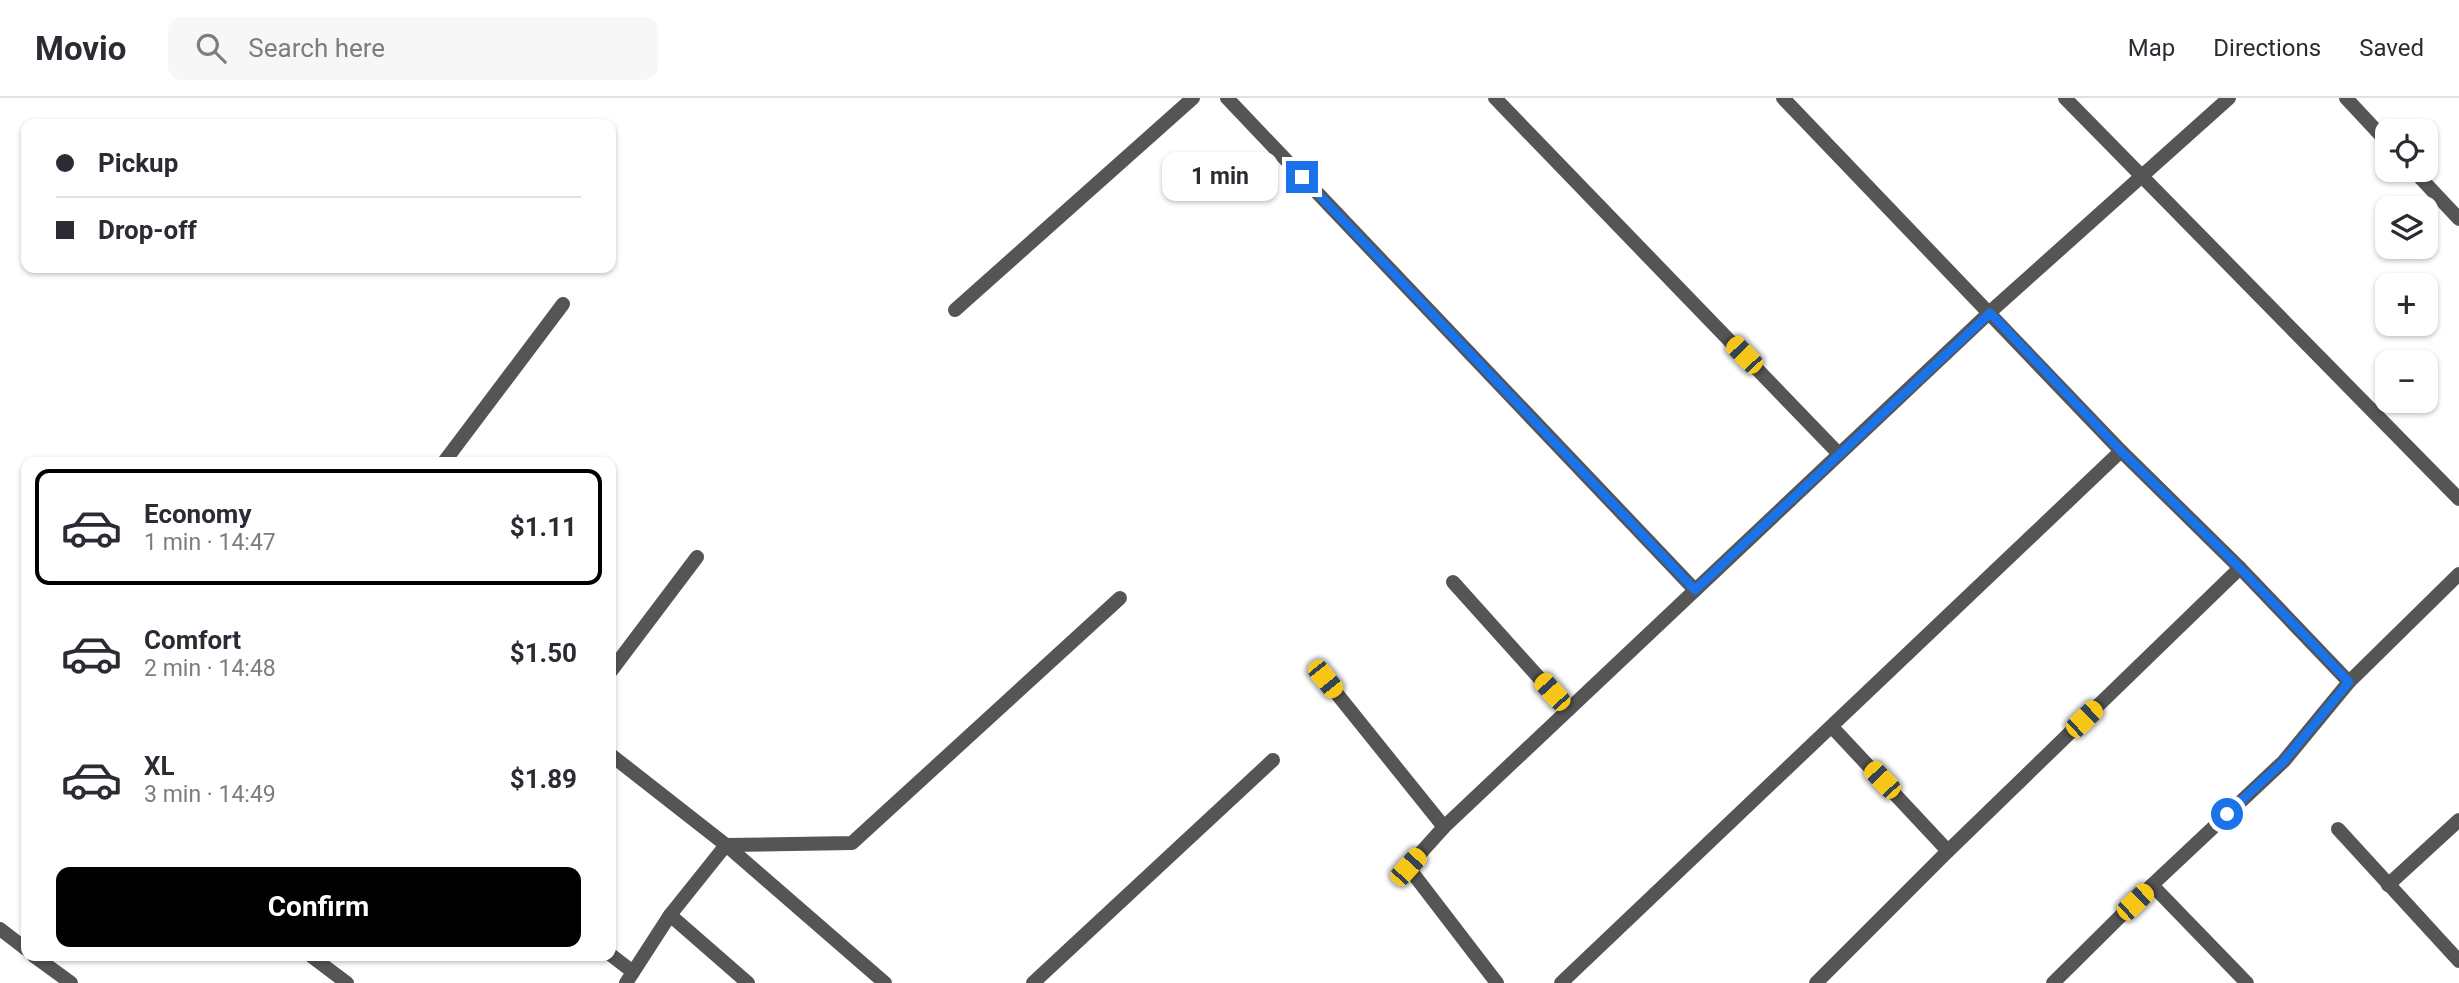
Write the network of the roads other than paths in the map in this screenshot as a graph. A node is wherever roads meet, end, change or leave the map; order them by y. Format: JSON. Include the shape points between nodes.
{"nodes":[{"id":1,"x":1193,"y":98,"type":"edge"},
{"id":2,"x":1227,"y":98,"type":"edge"},
{"id":3,"x":1495,"y":98,"type":"edge"},
{"id":4,"x":1783,"y":98,"type":"edge"},
{"id":5,"x":2065,"y":98,"type":"edge"},
{"id":6,"x":2230,"y":98,"type":"edge"},
{"id":7,"x":2346,"y":98,"type":"edge"},
{"id":8,"x":2375,"y":129,"type":"edge"},
{"id":9,"x":2142,"y":176,"type":"junction"},
{"id":10,"x":2424,"y":182,"type":"edge"},
{"id":11,"x":2459,"y":219,"type":"edge"},
{"id":12,"x":563,"y":304,"type":"dead end"},
{"id":13,"x":955,"y":310,"type":"dead end"},
{"id":14,"x":1990,"y":313,"type":"junction"},
{"id":15,"x":2121,"y":451,"type":"junction"},
{"id":16,"x":1839,"y":454,"type":"junction"},
{"id":17,"x":448,"y":457,"type":"edge"},
{"id":18,"x":2459,"y":499,"type":"edge"},
{"id":19,"x":697,"y":557,"type":"dead end"},
{"id":20,"x":2240,"y":568,"type":"junction"},
{"id":21,"x":2459,"y":574,"type":"edge"},
{"id":22,"x":1453,"y":582,"type":"dead end"},
{"id":23,"x":1695,"y":590,"type":"junction"},
{"id":24,"x":1120,"y":598,"type":"dead end"},
{"id":25,"x":616,"y":664,"type":"edge"},
{"id":26,"x":1325,"y":679,"type":"dead end"},
{"id":27,"x":2349,"y":682,"type":"junction"},
{"id":28,"x":1568,"y":710,"type":"junction"},
{"id":29,"x":1832,"y":727,"type":"junction"},
{"id":30,"x":616,"y":759,"type":"edge"},
{"id":31,"x":1273,"y":760,"type":"dead end"},
{"id":32,"x":2459,"y":820,"type":"edge"},
{"id":33,"x":1444,"y":827,"type":"junction"},
{"id":34,"x":2337,"y":829,"type":"dead end"},
{"id":35,"x":726,"y":845,"type":"junction"},
{"id":36,"x":1948,"y":851,"type":"junction"},
{"id":37,"x":2152,"y":885,"type":"junction"},
{"id":38,"x":2388,"y":885,"type":"junction"},
{"id":39,"x":670,"y":915,"type":"junction"},
{"id":40,"x":0,"y":929,"type":"edge"},
{"id":41,"x":21,"y":945,"type":"edge"},
{"id":42,"x":41,"y":961,"type":"edge"},
{"id":43,"x":318,"y":961,"type":"edge"},
{"id":44,"x":616,"y":961,"type":"edge"},
{"id":45,"x":2459,"y":961,"type":"edge"},
{"id":46,"x":630,"y":978,"type":"edge"},
{"id":47,"x":71,"y":983,"type":"edge"},
{"id":48,"x":347,"y":983,"type":"edge"},
{"id":49,"x":748,"y":983,"type":"edge"},
{"id":50,"x":886,"y":983,"type":"edge"},
{"id":51,"x":1033,"y":983,"type":"edge"},
{"id":52,"x":1497,"y":983,"type":"edge"},
{"id":53,"x":1560,"y":983,"type":"edge"},
{"id":54,"x":1816,"y":983,"type":"edge"},
{"id":55,"x":2053,"y":983,"type":"edge"},
{"id":56,"x":2247,"y":983,"type":"edge"}],
"edges":[{"from":1,"to":13,"type":"street"},
{"from":2,"to":23,"type":"street"},
{"from":3,"to":16,"type":"street"},
{"from":4,"to":14,"type":"street"},
{"from":5,"to":9,"type":"street"},
{"from":6,"to":9,"type":"street"},
{"from":7,"to":8,"type":"street"},
{"from":9,"to":14,"type":"street"},
{"from":9,"to":18,"type":"street"},
{"from":10,"to":11,"type":"street"},
{"from":12,"to":17,"type":"street"},
{"from":14,"to":15,"type":"street"},
{"from":14,"to":16,"type":"street"},
{"from":15,"to":20,"type":"street"},
{"from":15,"to":29,"type":"street"},
{"from":16,"to":23,"type":"street"},
{"from":19,"to":25,"type":"street"},
{"from":20,"to":27,"type":"street"},
{"from":20,"to":36,"type":"street"},
{"from":21,"to":27,"type":"street"},
{"from":22,"to":28,"type":"street"},
{"from":23,"to":28,"type":"street"},
{"from":24,"to":35,"type":"street","via":[[852,843]]},
{"from":26,"to":33,"type":"street"},
{"from":27,"to":37,"type":"street","via":[[2284,761]]},
{"from":28,"to":33,"type":"street"},
{"from":29,"to":36,"type":"street"},
{"from":29,"to":53,"type":"street"},
{"from":30,"to":35,"type":"street"},
{"from":31,"to":51,"type":"street"},
{"from":32,"to":38,"type":"street"},
{"from":33,"to":52,"type":"street","via":[[1408,867]]},
{"from":34,"to":38,"type":"street"},
{"from":35,"to":39,"type":"street"},
{"from":35,"to":50,"type":"street"},
{"from":36,"to":54,"type":"street"},
{"from":37,"to":55,"type":"street"},
{"from":37,"to":56,"type":"street"},
{"from":38,"to":45,"type":"street"},
{"from":39,"to":46,"type":"street"},
{"from":39,"to":49,"type":"street"},
{"from":40,"to":41,"type":"street"},
{"from":42,"to":47,"type":"street"},
{"from":43,"to":48,"type":"street"},
{"from":44,"to":46,"type":"street"}]}
